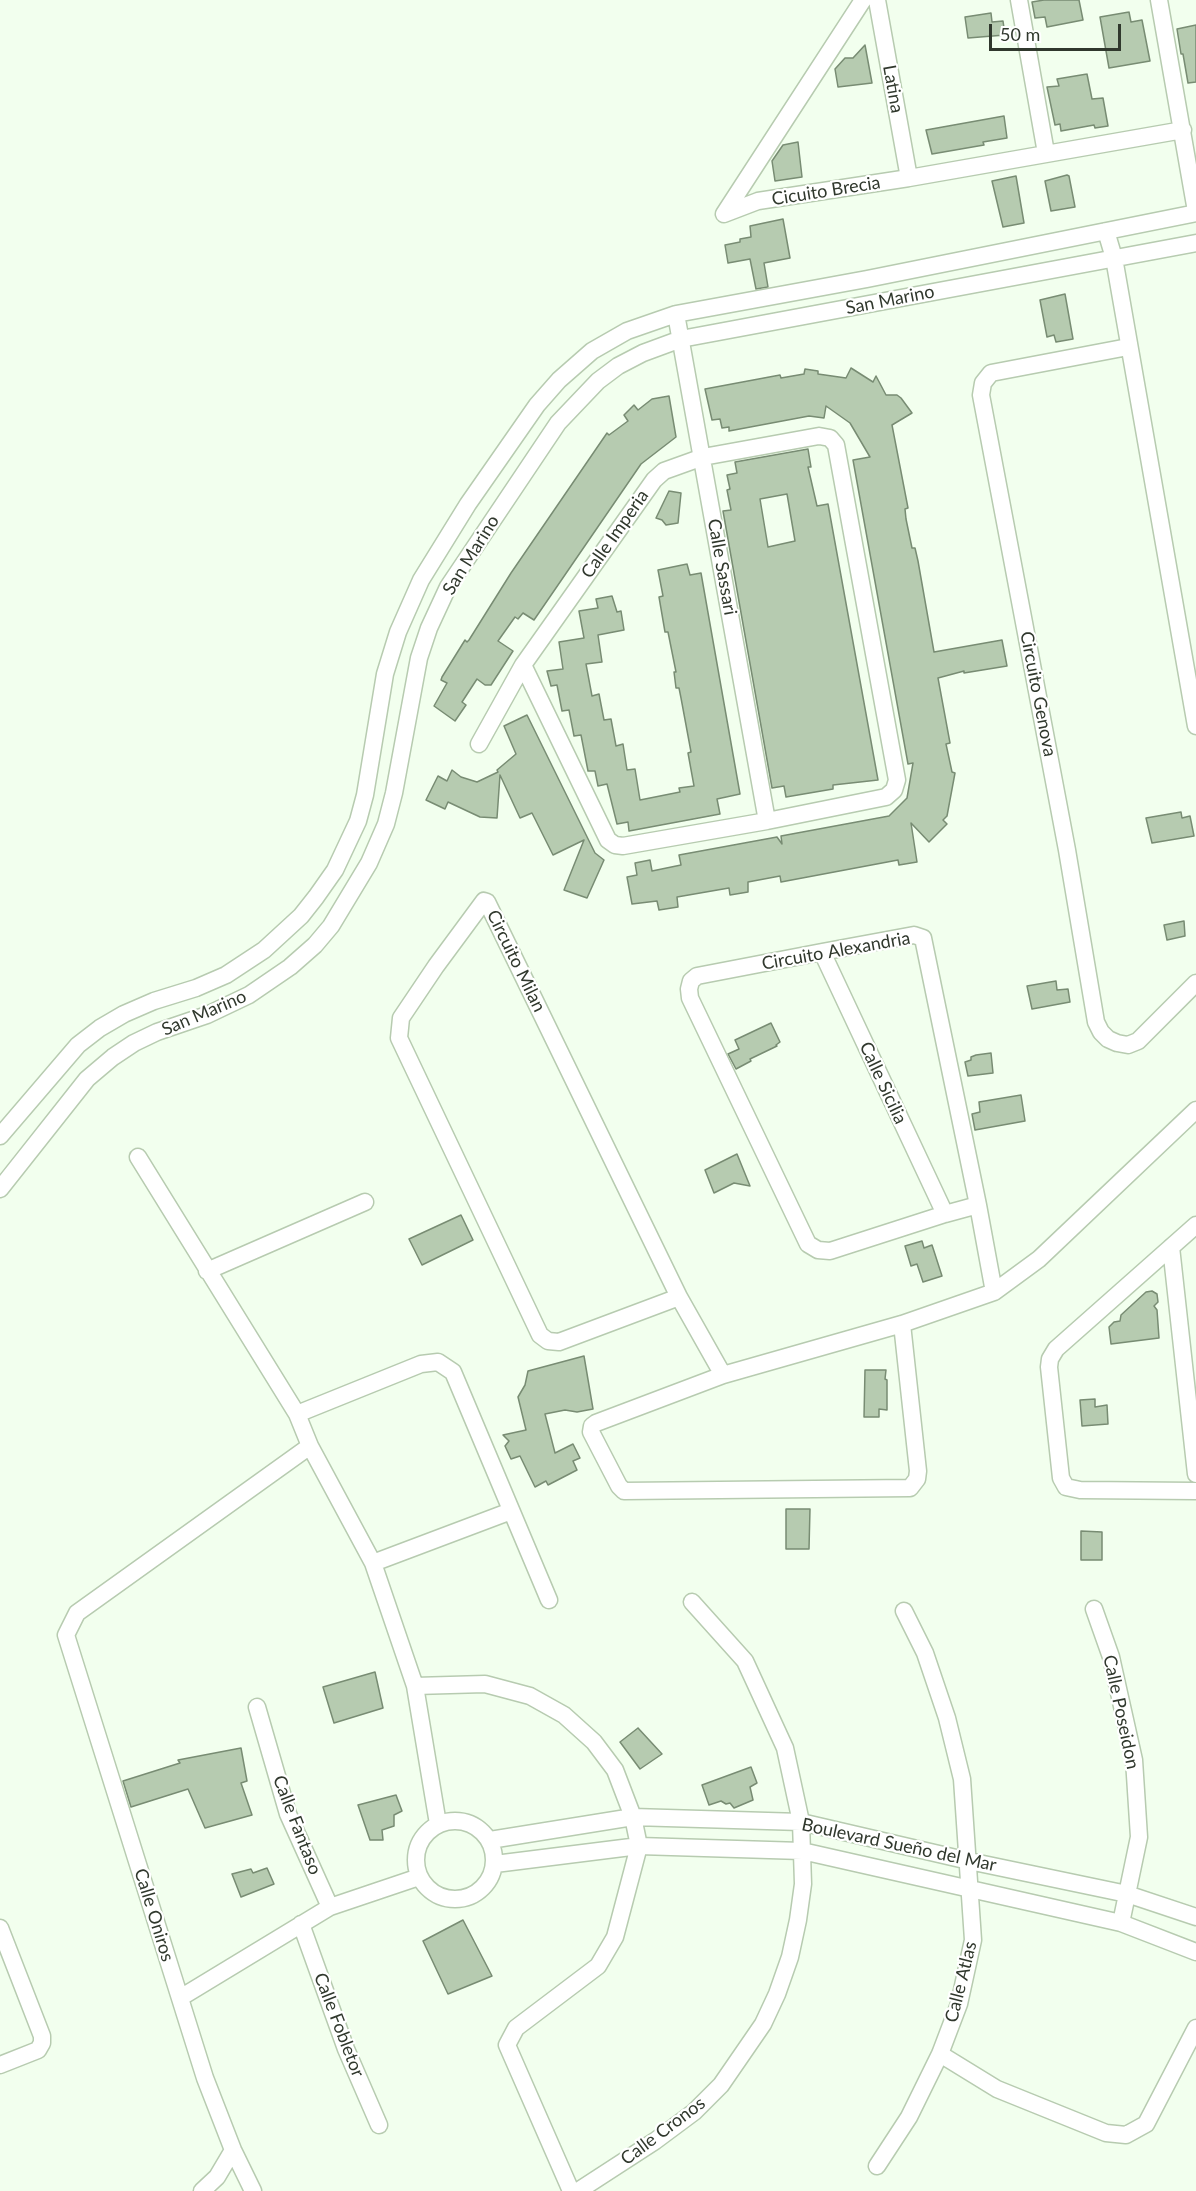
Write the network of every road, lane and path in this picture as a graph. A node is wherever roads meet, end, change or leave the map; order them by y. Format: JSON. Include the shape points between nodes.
{"nodes":[{"id":1,"x":863,"y":0,"type":"edge"},
{"id":2,"x":877,"y":0,"type":"edge"},
{"id":3,"x":1019,"y":0,"type":"edge"},
{"id":4,"x":1159,"y":0,"type":"edge"},
{"id":5,"x":1183,"y":130,"type":"junction"},
{"id":6,"x":1046,"y":153,"type":"junction"},
{"id":7,"x":909,"y":178,"type":"junction"},
{"id":8,"x":1196,"y":212,"type":"edge"},
{"id":9,"x":1106,"y":231,"type":"junction"},
{"id":10,"x":1196,"y":243,"type":"edge"},
{"id":11,"x":1114,"y":258,"type":"junction"},
{"id":12,"x":676,"y":314,"type":"junction"},
{"id":13,"x":681,"y":339,"type":"junction"},
{"id":14,"x":1128,"y":347,"type":"junction"},
{"id":15,"x":537,"y":405,"type":"junction"},
{"id":16,"x":558,"y":423,"type":"junction"},
{"id":17,"x":703,"y":457,"type":"junction"},
{"id":18,"x":523,"y":665,"type":"junction"},
{"id":19,"x":1196,"y":726,"type":"edge"},
{"id":20,"x":479,"y":744,"type":"dead end"},
{"id":21,"x":767,"y":821,"type":"junction"},
{"id":22,"x":822,"y":952,"type":"junction"},
{"id":23,"x":1196,"y":982,"type":"edge"},
{"id":24,"x":1196,"y":1110,"type":"edge"},
{"id":25,"x":0,"y":1136,"type":"edge"},
{"id":26,"x":138,"y":1158,"type":"dead end"},
{"id":27,"x":0,"y":1189,"type":"edge"},
{"id":28,"x":365,"y":1202,"type":"dead end"},
{"id":29,"x":978,"y":1205,"type":"junction"},
{"id":30,"x":945,"y":1214,"type":"junction"},
{"id":31,"x":1196,"y":1225,"type":"edge"},
{"id":32,"x":1170,"y":1247,"type":"junction"},
{"id":33,"x":207,"y":1271,"type":"junction"},
{"id":34,"x":994,"y":1292,"type":"junction"},
{"id":35,"x":680,"y":1297,"type":"junction"},
{"id":36,"x":902,"y":1324,"type":"junction"},
{"id":37,"x":723,"y":1375,"type":"junction"},
{"id":38,"x":297,"y":1414,"type":"junction"},
{"id":39,"x":310,"y":1446,"type":"junction"},
{"id":40,"x":1196,"y":1474,"type":"edge"},
{"id":41,"x":1196,"y":1491,"type":"edge"},
{"id":42,"x":512,"y":1510,"type":"junction"},
{"id":43,"x":373,"y":1563,"type":"junction"},
{"id":44,"x":549,"y":1600,"type":"dead end"},
{"id":45,"x":692,"y":1602,"type":"dead end"},
{"id":46,"x":1094,"y":1609,"type":"dead end"},
{"id":47,"x":904,"y":1611,"type":"dead end"},
{"id":48,"x":415,"y":1686,"type":"junction"},
{"id":49,"x":257,"y":1707,"type":"dead end"},
{"id":50,"x":633,"y":1817,"type":"junction"},
{"id":51,"x":801,"y":1822,"type":"junction"},
{"id":52,"x":438,"y":1824,"type":"junction"},
{"id":53,"x":490,"y":1840,"type":"junction"},
{"id":54,"x":639,"y":1846,"type":"junction"},
{"id":55,"x":802,"y":1851,"type":"junction"},
{"id":56,"x":969,"y":1861,"type":"junction"},
{"id":57,"x":495,"y":1864,"type":"junction"},
{"id":58,"x":419,"y":1877,"type":"junction"},
{"id":59,"x":971,"y":1890,"type":"junction"},
{"id":60,"x":1127,"y":1894,"type":"junction"},
{"id":61,"x":330,"y":1907,"type":"junction"},
{"id":62,"x":1196,"y":1917,"type":"edge"},
{"id":63,"x":1121,"y":1923,"type":"junction"},
{"id":64,"x":301,"y":1924,"type":"junction"},
{"id":65,"x":0,"y":1928,"type":"edge"},
{"id":66,"x":1196,"y":1952,"type":"edge"},
{"id":67,"x":180,"y":1998,"type":"junction"},
{"id":68,"x":1196,"y":2028,"type":"edge"},
{"id":69,"x":940,"y":2054,"type":"junction"},
{"id":70,"x":0,"y":2065,"type":"edge"},
{"id":71,"x":379,"y":2125,"type":"dead end"},
{"id":72,"x":232,"y":2150,"type":"junction"},
{"id":73,"x":877,"y":2166,"type":"dead end"},
{"id":74,"x":202,"y":2191,"type":"edge"},
{"id":75,"x":253,"y":2191,"type":"edge"},
{"id":76,"x":571,"y":2191,"type":"edge"},
{"id":77,"x":578,"y":2191,"type":"edge"}],
"edges":[{"from":1,"to":7,"type":"street","name":"Cicuito Brecia","via":[[724,214],[758,201]]},
{"from":2,"to":7,"type":"street","name":"Latina"},
{"from":3,"to":6,"type":"street"},
{"from":4,"to":5,"type":"street"},
{"from":5,"to":6,"type":"street","name":"Cicuito Brecia"},
{"from":5,"to":8,"type":"street"},
{"from":6,"to":7,"type":"street","name":"Cicuito Brecia"},
{"from":8,"to":9,"type":"street","name":"San Marino"},
{"from":9,"to":11,"type":"street"},
{"from":9,"to":12,"type":"street","name":"San Marino"},
{"from":10,"to":11,"type":"street","name":"San Marino"},
{"from":11,"to":13,"type":"street","name":"San Marino"},
{"from":11,"to":14,"type":"street"},
{"from":12,"to":13,"type":"street","name":"Calle Sassari"},
{"from":12,"to":15,"type":"street","name":"San Marino","via":[[627,331],[592,351]]},
{"from":13,"to":16,"type":"street","name":"San Marino","via":[[618,366]]},
{"from":13,"to":17,"type":"street","name":"Calle Sassari"},
{"from":14,"to":19,"type":"street"},
{"from":14,"to":23,"type":"street","name":"Circuito Genova","via":[[991,373],[981,394],[1096,1022],[1101,1032],[1116,1043],[1138,1041]]},
{"from":15,"to":16,"type":"street"},
{"from":15,"to":25,"type":"street","name":"San Marino","via":[[468,504],[408,606],[385,674],[358,821],[335,870],[316,897],[264,950],[226,975],[144,1005],[100,1028],[78,1045]]},
{"from":16,"to":27,"type":"street","name":"San Marino","via":[[448,587],[434,618],[419,658],[386,824],[369,864],[331,926],[290,967],[249,995],[157,1032],[113,1057],[87,1079]]},
{"from":17,"to":18,"type":"street","name":"Calle Imperia","via":[[664,471],[654,480]]},
{"from":17,"to":21,"type":"street","name":"Calle Sassari"},
{"from":17,"to":21,"type":"street","name":"Calle Imperia","via":[[819,436],[830,438],[836,445],[897,780],[886,797]]},
{"from":18,"to":20,"type":"street","name":"Calle Imperia"},
{"from":18,"to":21,"type":"street","via":[[608,840],[615,845]]},
{"from":22,"to":29,"type":"street","name":"Circuito Alexandria","via":[[914,935],[923,938]]},
{"from":22,"to":30,"type":"street","name":"Calle Sicilia"},
{"from":22,"to":30,"type":"street","name":"Circuito Alexandria","via":[[697,976],[691,981],[690,998],[808,1244],[830,1251]]},
{"from":24,"to":34,"type":"street","via":[[1038,1259]]},
{"from":26,"to":33,"type":"street"},
{"from":28,"to":33,"type":"street"},
{"from":29,"to":30,"type":"street"},
{"from":29,"to":34,"type":"street","name":"Circuito Alexandria"},
{"from":31,"to":32,"type":"street"},
{"from":32,"to":40,"type":"street"},
{"from":32,"to":41,"type":"street","via":[[1056,1349],[1050,1359],[1049,1374],[1061,1478],[1066,1487]]},
{"from":33,"to":38,"type":"street"},
{"from":34,"to":36,"type":"street"},
{"from":35,"to":35,"type":"street","name":"Circuito Milan","via":[[487,902],[484,901],[401,1018],[399,1038],[540,1335],[559,1342]]},
{"from":35,"to":37,"type":"street","name":"Circuito Milan"},
{"from":36,"to":37,"type":"street"},
{"from":36,"to":37,"type":"street","via":[[918,1471],[915,1484],[905,1489],[624,1491],[591,1432],[592,1426]]},
{"from":38,"to":39,"type":"street"},
{"from":38,"to":42,"type":"street","via":[[421,1364],[438,1362],[453,1371]]},
{"from":39,"to":43,"type":"street"},
{"from":39,"to":67,"type":"street","name":"Calle Oniros","via":[[77,1614],[66,1635]]},
{"from":42,"to":43,"type":"street"},
{"from":42,"to":44,"type":"street"},
{"from":43,"to":48,"type":"street"},
{"from":45,"to":51,"type":"street","name":"Calle Cronos","via":[[745,1660],[785,1748]]},
{"from":46,"to":60,"type":"street","name":"Calle Poseidon","via":[[1111,1657],[1134,1760],[1139,1837]]},
{"from":47,"to":56,"type":"street","name":"Calle Atlas","via":[[925,1653],[947,1718],[962,1779]]},
{"from":48,"to":50,"type":"street","via":[[485,1684],[530,1696],[564,1715],[594,1742],[615,1770]]},
{"from":48,"to":52,"type":"street"},
{"from":49,"to":61,"type":"street","name":"Calle Fantaso","via":[[288,1814]]},
{"from":50,"to":51,"type":"street","name":"Boulevard Sueño del Mar"},
{"from":50,"to":53,"type":"street","name":"Boulevard Sueño del Mar"},
{"from":50,"to":54,"type":"street"},
{"from":51,"to":55,"type":"street","name":"Calle Cronos"},
{"from":51,"to":56,"type":"street","name":"Boulevard Sueño del Mar"},
{"from":52,"to":53,"type":"street","via":[[458,1820],[478,1827]]},
{"from":52,"to":58,"type":"street","via":[[422,1837],[415,1857]]},
{"from":53,"to":57,"type":"street"},
{"from":54,"to":55,"type":"street","name":"Boulevard Sueño del Mar"},
{"from":54,"to":57,"type":"street","name":"Boulevard Sueño del Mar"},
{"from":54,"to":76,"type":"street","via":[[615,1938],[598,1966],[516,2028],[507,2046]]},
{"from":55,"to":59,"type":"street","name":"Boulevard Sueño del Mar"},
{"from":55,"to":77,"type":"street","name":"Calle Cronos","via":[[798,1920],[790,1957],[763,2024],[721,2085],[694,2112]]},
{"from":56,"to":59,"type":"street","name":"Calle Atlas"},
{"from":56,"to":60,"type":"street","name":"Boulevard Sueño del Mar"},
{"from":57,"to":58,"type":"street","via":[[488,1883],[472,1896],[452,1900],[432,1893]]},
{"from":58,"to":61,"type":"street"},
{"from":59,"to":63,"type":"street","name":"Boulevard Sueño del Mar"},
{"from":59,"to":69,"type":"street","name":"Calle Atlas","via":[[973,1940],[959,2004]]},
{"from":60,"to":62,"type":"street","name":"Boulevard Sueño del Mar"},
{"from":60,"to":63,"type":"street","name":"Calle Poseidon"},
{"from":61,"to":64,"type":"street"},
{"from":63,"to":66,"type":"street","name":"Boulevard Sueño del Mar"},
{"from":64,"to":67,"type":"street"},
{"from":64,"to":71,"type":"street","name":"Calle Fobletor","via":[[346,2049]]},
{"from":65,"to":70,"type":"street","via":[[42,2036],[38,2050]]},
{"from":67,"to":72,"type":"street","name":"Calle Oniros"},
{"from":68,"to":69,"type":"street","via":[[1146,2124],[1126,2135],[1106,2133],[997,2089]]},
{"from":69,"to":73,"type":"street","name":"Calle Atlas","via":[[909,2117]]},
{"from":72,"to":74,"type":"street","via":[[217,2177]]},
{"from":72,"to":75,"type":"street","name":"Calle Oniros"}]}
